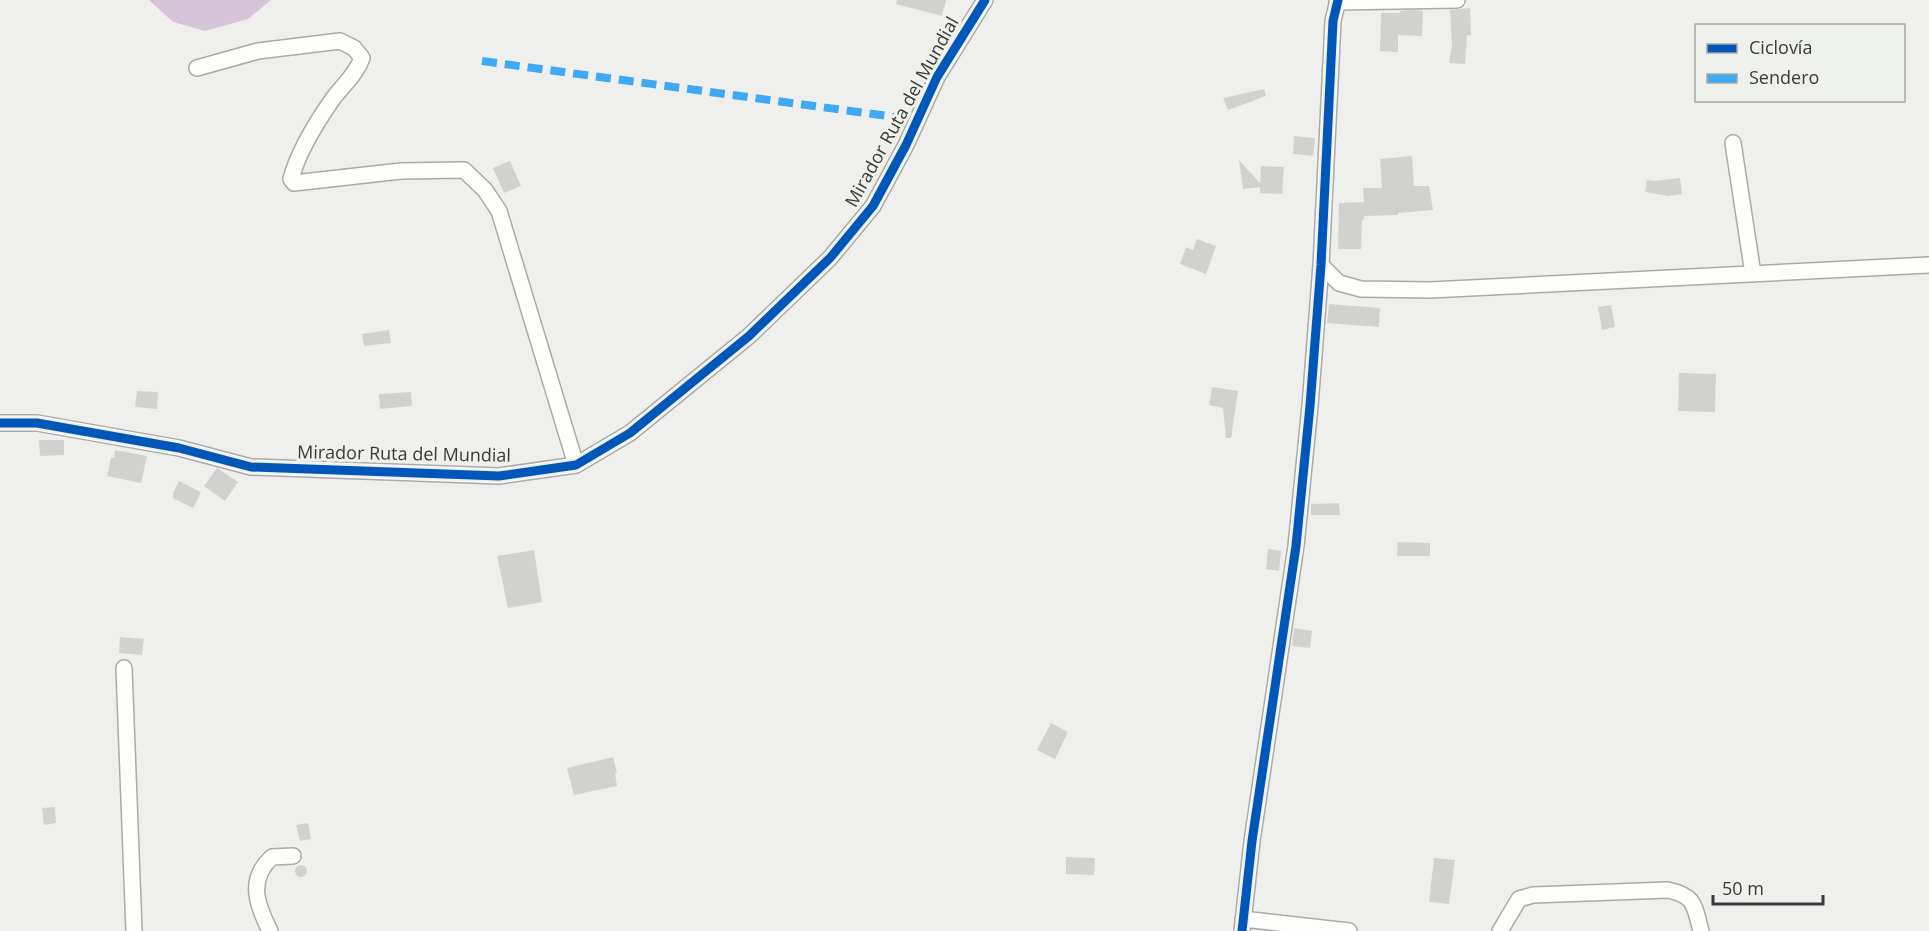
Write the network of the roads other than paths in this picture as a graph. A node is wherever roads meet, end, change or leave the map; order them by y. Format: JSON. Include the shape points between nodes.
{"nodes":[{"id":1,"x":985,"y":0,"type":"edge"},
{"id":2,"x":1457,"y":0,"type":"edge"},
{"id":3,"x":1337,"y":1,"type":"edge"},
{"id":4,"x":197,"y":68,"type":"dead end"},
{"id":5,"x":1732,"y":143,"type":"dead end"},
{"id":6,"x":1321,"y":265,"type":"junction"},
{"id":7,"x":1929,"y":265,"type":"edge"},
{"id":8,"x":1754,"y":274,"type":"junction"},
{"id":9,"x":0,"y":423,"type":"edge"},
{"id":10,"x":576,"y":465,"type":"junction"},
{"id":11,"x":124,"y":668,"type":"dead end"},
{"id":12,"x":293,"y":856,"type":"dead end"},
{"id":13,"x":1242,"y":925,"type":"edge"},
{"id":14,"x":134,"y":931,"type":"edge"},
{"id":15,"x":270,"y":931,"type":"edge"},
{"id":16,"x":1349,"y":931,"type":"edge"},
{"id":17,"x":1500,"y":931,"type":"edge"},
{"id":18,"x":1701,"y":931,"type":"edge"}],
"edges":[{"from":1,"to":10,"type":"street","name":"Mirador Ruta del Mundial","via":[[937,76],[873,206],[830,258],[749,336],[630,433]]},
{"from":2,"to":3,"type":"street"},
{"from":3,"to":6,"type":"street"},
{"from":4,"to":10,"type":"street","via":[[258,51],[340,41],[354,48],[362,58],[358,68],[311,133],[291,179],[294,183],[401,171],[464,170],[485,190],[499,211]]},
{"from":5,"to":8,"type":"street"},
{"from":6,"to":8,"type":"street","via":[[1339,283],[1361,290]]},
{"from":6,"to":13,"type":"street","via":[[1296,546]]},
{"from":7,"to":8,"type":"street"},
{"from":9,"to":10,"type":"street","name":"Mirador Ruta del Mundial","via":[[37,423],[179,448],[251,466],[499,476]]},
{"from":11,"to":14,"type":"street"},
{"from":12,"to":15,"type":"street","via":[[272,856],[263,865],[255,893]]},
{"from":13,"to":16,"type":"street"},
{"from":17,"to":18,"type":"street","via":[[1519,899],[1533,895],[1668,890],[1684,894],[1693,902]]}]}
